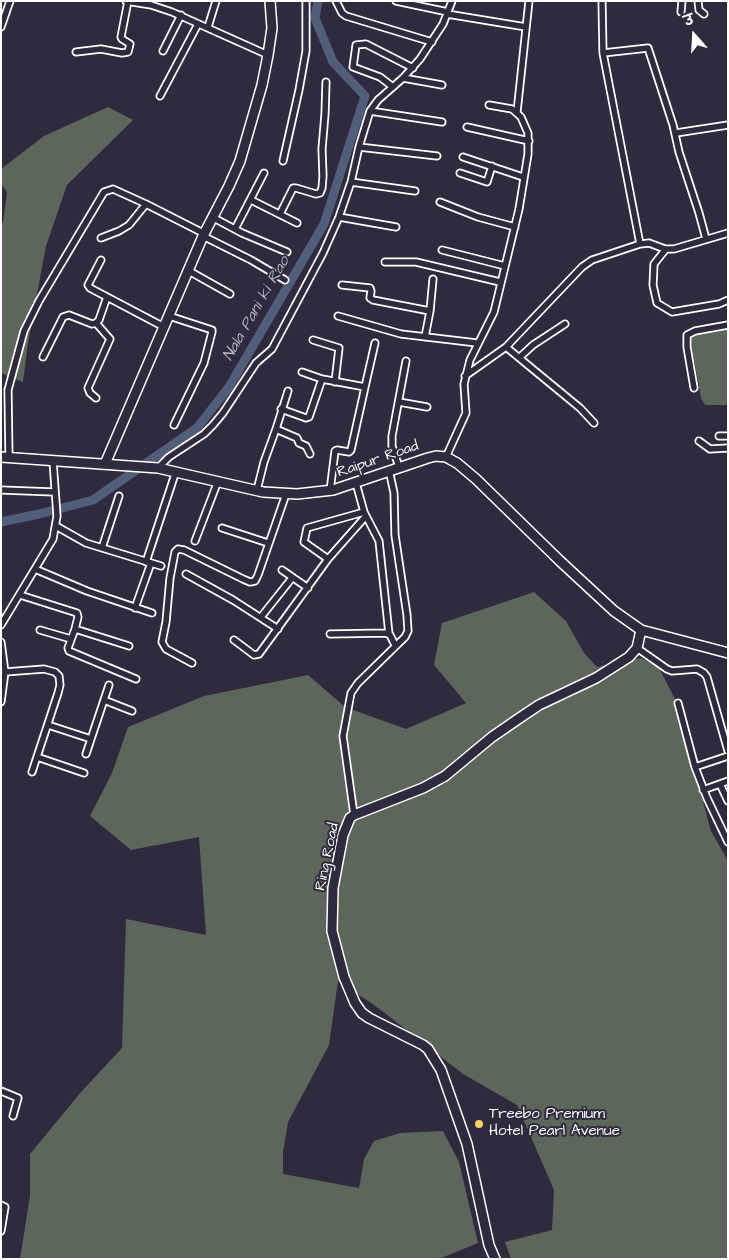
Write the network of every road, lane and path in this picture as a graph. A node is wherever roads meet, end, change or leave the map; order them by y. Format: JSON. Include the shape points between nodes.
{"nodes":[{"id":1,"x":10,"y":1,"type":"edge"},
{"id":2,"x":127,"y":1,"type":"edge"},
{"id":3,"x":216,"y":1,"type":"edge"},
{"id":4,"x":270,"y":1,"type":"edge"},
{"id":5,"x":306,"y":1,"type":"edge"},
{"id":6,"x":336,"y":1,"type":"edge"},
{"id":7,"x":396,"y":1,"type":"edge"},
{"id":8,"x":452,"y":1,"type":"edge"},
{"id":9,"x":529,"y":1,"type":"edge"},
{"id":10,"x":602,"y":1,"type":"edge"},
{"id":11,"x":682,"y":1,"type":"edge"},
{"id":12,"x":698,"y":1,"type":"edge"},
{"id":13,"x":151,"y":3,"type":"edge"},
{"id":14,"x":681,"y":12,"type":"dead end"},
{"id":15,"x":447,"y":13,"type":"junction"},
{"id":16,"x":704,"y":14,"type":"dead end"},
{"id":17,"x":181,"y":15,"type":"junction"},
{"id":18,"x":198,"y":24,"type":"junction"},
{"id":19,"x":1,"y":27,"type":"edge"},
{"id":20,"x":208,"y":27,"type":"junction"},
{"id":21,"x":526,"y":28,"type":"junction"},
{"id":22,"x":432,"y":42,"type":"junction"},
{"id":23,"x":163,"y":51,"type":"dead end"},
{"id":24,"x":76,"y":52,"type":"dead end"},
{"id":25,"x":603,"y":53,"type":"junction"},
{"id":26,"x":268,"y":55,"type":"junction"},
{"id":27,"x":413,"y":68,"type":"junction"},
{"id":28,"x":403,"y":78,"type":"junction"},
{"id":29,"x":326,"y":82,"type":"dead end"},
{"id":30,"x":442,"y":85,"type":"dead end"},
{"id":31,"x":393,"y":87,"type":"junction"},
{"id":32,"x":160,"y":96,"type":"dead end"},
{"id":33,"x":490,"y":104,"type":"dead end"},
{"id":34,"x":370,"y":111,"type":"junction"},
{"id":35,"x":517,"y":112,"type":"junction"},
{"id":36,"x":442,"y":122,"type":"dead end"},
{"id":37,"x":728,"y":125,"type":"edge"},
{"id":38,"x":467,"y":127,"type":"dead end"},
{"id":39,"x":676,"y":133,"type":"junction"},
{"id":40,"x":529,"y":141,"type":"junction"},
{"id":41,"x":359,"y":147,"type":"junction"},
{"id":42,"x":437,"y":156,"type":"dead end"},
{"id":43,"x":463,"y":157,"type":"dead end"},
{"id":44,"x":283,"y":161,"type":"dead end"},
{"id":45,"x":492,"y":166,"type":"junction"},
{"id":46,"x":264,"y":173,"type":"dead end"},
{"id":47,"x":460,"y":174,"type":"dead end"},
{"id":48,"x":523,"y":177,"type":"junction"},
{"id":49,"x":351,"y":182,"type":"junction"},
{"id":50,"x":415,"y":191,"type":"dead end"},
{"id":51,"x":251,"y":200,"type":"junction"},
{"id":52,"x":440,"y":202,"type":"dead end"},
{"id":53,"x":146,"y":204,"type":"junction"},
{"id":54,"x":280,"y":214,"type":"junction"},
{"id":55,"x":339,"y":216,"type":"junction"},
{"id":56,"x":212,"y":217,"type":"junction"},
{"id":57,"x":297,"y":222,"type":"dead end"},
{"id":58,"x":396,"y":227,"type":"dead end"},
{"id":59,"x":515,"y":227,"type":"junction"},
{"id":60,"x":236,"y":229,"type":"junction"},
{"id":61,"x":728,"y":233,"type":"edge"},
{"id":62,"x":204,"y":235,"type":"junction"},
{"id":63,"x":101,"y":238,"type":"dead end"},
{"id":64,"x":706,"y":240,"type":"junction"},
{"id":65,"x":640,"y":244,"type":"junction"},
{"id":66,"x":666,"y":249,"type":"junction"},
{"id":67,"x":442,"y":250,"type":"dead end"},
{"id":68,"x":287,"y":252,"type":"dead end"},
{"id":69,"x":101,"y":260,"type":"dead end"},
{"id":70,"x":385,"y":262,"type":"dead end"},
{"id":71,"x":505,"y":266,"type":"junction"},
{"id":72,"x":189,"y":271,"type":"junction"},
{"id":73,"x":433,"y":279,"type":"dead end"},
{"id":74,"x":285,"y":280,"type":"dead end"},
{"id":75,"x":500,"y":282,"type":"junction"},
{"id":76,"x":342,"y":285,"type":"dead end"},
{"id":77,"x":230,"y":294,"type":"dead end"},
{"id":78,"x":107,"y":297,"type":"junction"},
{"id":79,"x":728,"y":300,"type":"edge"},
{"id":80,"x":430,"y":311,"type":"junction"},
{"id":81,"x":170,"y":316,"type":"junction"},
{"id":82,"x":338,"y":316,"type":"dead end"},
{"id":83,"x":96,"y":323,"type":"junction"},
{"id":84,"x":565,"y":324,"type":"dead end"},
{"id":85,"x":728,"y":325,"type":"edge"},
{"id":86,"x":164,"y":327,"type":"junction"},
{"id":87,"x":425,"y":337,"type":"junction"},
{"id":88,"x":314,"y":340,"type":"dead end"},
{"id":89,"x":374,"y":343,"type":"dead end"},
{"id":90,"x":477,"y":343,"type":"junction"},
{"id":91,"x":506,"y":347,"type":"junction"},
{"id":92,"x":43,"y":357,"type":"dead end"},
{"id":93,"x":520,"y":358,"type":"junction"},
{"id":94,"x":406,"y":361,"type":"dead end"},
{"id":95,"x":302,"y":372,"type":"dead end"},
{"id":96,"x":465,"y":376,"type":"junction"},
{"id":97,"x":322,"y":379,"type":"junction"},
{"id":98,"x":335,"y":382,"type":"junction"},
{"id":99,"x":365,"y":387,"type":"junction"},
{"id":100,"x":694,"y":388,"type":"dead end"},
{"id":101,"x":288,"y":391,"type":"dead end"},
{"id":102,"x":96,"y":398,"type":"dead end"},
{"id":103,"x":399,"y":402,"type":"junction"},
{"id":104,"x":427,"y":407,"type":"dead end"},
{"id":105,"x":281,"y":409,"type":"junction"},
{"id":106,"x":594,"y":423,"type":"dead end"},
{"id":107,"x":174,"y":425,"type":"dead end"},
{"id":108,"x":276,"y":429,"type":"junction"},
{"id":109,"x":720,"y":436,"type":"dead end"},
{"id":110,"x":728,"y":436,"type":"edge"},
{"id":111,"x":699,"y":441,"type":"dead end"},
{"id":112,"x":728,"y":448,"type":"edge"},
{"id":113,"x":310,"y":454,"type":"dead end"},
{"id":114,"x":446,"y":457,"type":"junction"},
{"id":115,"x":5,"y":458,"type":"edge"},
{"id":116,"x":53,"y":461,"type":"junction"},
{"id":117,"x":105,"y":464,"type":"junction"},
{"id":118,"x":399,"y":467,"type":"junction"},
{"id":119,"x":156,"y":468,"type":"junction"},
{"id":120,"x":389,"y":470,"type":"junction"},
{"id":121,"x":176,"y":471,"type":"junction"},
{"id":122,"x":218,"y":481,"type":"junction"},
{"id":123,"x":356,"y":483,"type":"junction"},
{"id":124,"x":1,"y":490,"type":"edge"},
{"id":125,"x":257,"y":490,"type":"junction"},
{"id":126,"x":330,"y":491,"type":"junction"},
{"id":127,"x":54,"y":492,"type":"junction"},
{"id":128,"x":286,"y":494,"type":"junction"},
{"id":129,"x":119,"y":496,"type":"dead end"},
{"id":130,"x":365,"y":514,"type":"junction"},
{"id":131,"x":56,"y":526,"type":"junction"},
{"id":132,"x":222,"y":528,"type":"dead end"},
{"id":133,"x":195,"y":541,"type":"dead end"},
{"id":134,"x":268,"y":543,"type":"junction"},
{"id":135,"x":102,"y":548,"type":"junction"},
{"id":136,"x":328,"y":559,"type":"junction"},
{"id":137,"x":148,"y":562,"type":"junction"},
{"id":138,"x":161,"y":566,"type":"dead end"},
{"id":139,"x":35,"y":569,"type":"junction"},
{"id":140,"x":282,"y":570,"type":"dead end"},
{"id":141,"x":186,"y":574,"type":"dead end"},
{"id":142,"x":292,"y":578,"type":"junction"},
{"id":143,"x":308,"y":588,"type":"junction"},
{"id":144,"x":20,"y":595,"type":"junction"},
{"id":145,"x":135,"y":608,"type":"junction"},
{"id":146,"x":152,"y":613,"type":"dead end"},
{"id":147,"x":261,"y":617,"type":"junction"},
{"id":148,"x":1,"y":625,"type":"edge"},
{"id":149,"x":75,"y":629,"type":"junction"},
{"id":150,"x":278,"y":629,"type":"junction"},
{"id":151,"x":40,"y":630,"type":"dead end"},
{"id":152,"x":641,"y":630,"type":"junction"},
{"id":153,"x":330,"y":634,"type":"dead end"},
{"id":154,"x":389,"y":634,"type":"junction"},
{"id":155,"x":71,"y":639,"type":"junction"},
{"id":156,"x":234,"y":640,"type":"dead end"},
{"id":157,"x":1,"y":642,"type":"edge"},
{"id":158,"x":396,"y":645,"type":"junction"},
{"id":159,"x":129,"y":646,"type":"dead end"},
{"id":160,"x":637,"y":648,"type":"junction"},
{"id":161,"x":728,"y":653,"type":"edge"},
{"id":162,"x":192,"y":663,"type":"dead end"},
{"id":163,"x":5,"y":672,"type":"junction"},
{"id":164,"x":136,"y":679,"type":"dead end"},
{"id":165,"x":109,"y":685,"type":"dead end"},
{"id":166,"x":1,"y":696,"type":"edge"},
{"id":167,"x":104,"y":700,"type":"junction"},
{"id":168,"x":1,"y":702,"type":"edge"},
{"id":169,"x":678,"y":703,"type":"dead end"},
{"id":170,"x":132,"y":712,"type":"dead end"},
{"id":171,"x":48,"y":725,"type":"junction"},
{"id":172,"x":91,"y":739,"type":"junction"},
{"id":173,"x":728,"y":751,"type":"edge"},
{"id":174,"x":86,"y":754,"type":"dead end"},
{"id":175,"x":728,"y":756,"type":"edge"},
{"id":176,"x":37,"y":757,"type":"junction"},
{"id":177,"x":695,"y":767,"type":"junction"},
{"id":178,"x":32,"y":772,"type":"dead end"},
{"id":179,"x":84,"y":773,"type":"dead end"},
{"id":180,"x":728,"y":781,"type":"edge"},
{"id":181,"x":720,"y":784,"type":"junction"},
{"id":182,"x":704,"y":790,"type":"junction"},
{"id":183,"x":728,"y":801,"type":"edge"},
{"id":184,"x":354,"y":815,"type":"junction"},
{"id":185,"x":728,"y":842,"type":"edge"},
{"id":186,"x":1,"y":1091,"type":"edge"},
{"id":187,"x":13,"y":1116,"type":"dead end"},
{"id":188,"x":1,"y":1205,"type":"edge"},
{"id":189,"x":1,"y":1231,"type":"edge"},
{"id":190,"x":495,"y":1259,"type":"edge"}],
"edges":[{"from":1,"to":19,"type":"street"},
{"from":2,"to":13,"type":"street"},
{"from":2,"to":24,"type":"street","via":[[121,37],[130,44],[128,52],[101,49]]},
{"from":3,"to":20,"type":"street"},
{"from":4,"to":26,"type":"street","via":[[272,28]]},
{"from":5,"to":44,"type":"street","via":[[306,51]]},
{"from":6,"to":22,"type":"street","via":[[346,16]]},
{"from":7,"to":15,"type":"street"},
{"from":8,"to":15,"type":"street"},
{"from":9,"to":21,"type":"street"},
{"from":10,"to":25,"type":"street"},
{"from":11,"to":14,"type":"street"},
{"from":12,"to":16,"type":"street"},
{"from":13,"to":17,"type":"street"},
{"from":15,"to":21,"type":"street"},
{"from":15,"to":22,"type":"street"},
{"from":17,"to":18,"type":"street"},
{"from":17,"to":23,"type":"street"},
{"from":18,"to":20,"type":"street"},
{"from":18,"to":32,"type":"street"},
{"from":20,"to":26,"type":"street"},
{"from":21,"to":35,"type":"street"},
{"from":22,"to":27,"type":"street"},
{"from":25,"to":39,"type":"street","via":[[648,48]]},
{"from":25,"to":65,"type":"street"},
{"from":26,"to":56,"type":"street","via":[[240,161]]},
{"from":27,"to":28,"type":"street"},
{"from":27,"to":31,"type":"street","via":[[366,44],[356,45],[352,67],[380,77]]},
{"from":28,"to":30,"type":"street"},
{"from":28,"to":31,"type":"street"},
{"from":29,"to":54,"type":"street","via":[[322,188],[316,194],[293,188]]},
{"from":31,"to":34,"type":"street"},
{"from":33,"to":35,"type":"street"},
{"from":34,"to":36,"type":"street"},
{"from":34,"to":41,"type":"street"},
{"from":35,"to":40,"type":"street","via":[[526,126]]},
{"from":37,"to":39,"type":"street"},
{"from":38,"to":40,"type":"street"},
{"from":39,"to":64,"type":"street"},
{"from":40,"to":48,"type":"street"},
{"from":41,"to":42,"type":"street"},
{"from":41,"to":49,"type":"street"},
{"from":43,"to":45,"type":"street"},
{"from":45,"to":47,"type":"street","via":[[487,182]]},
{"from":45,"to":48,"type":"street"},
{"from":46,"to":51,"type":"street"},
{"from":48,"to":59,"type":"street"},
{"from":49,"to":50,"type":"street"},
{"from":49,"to":55,"type":"street"},
{"from":51,"to":54,"type":"street"},
{"from":51,"to":60,"type":"street"},
{"from":52,"to":59,"type":"street"},
{"from":53,"to":62,"type":"street"},
{"from":53,"to":63,"type":"street","via":[[129,225]]},
{"from":53,"to":115,"type":"street","via":[[113,190],[104,192],[39,301],[24,331],[8,390]]},
{"from":54,"to":57,"type":"street"},
{"from":55,"to":58,"type":"street"},
{"from":55,"to":119,"type":"street","via":[[272,349],[254,366],[213,425]]},
{"from":56,"to":60,"type":"street"},
{"from":56,"to":62,"type":"street"},
{"from":59,"to":71,"type":"street"},
{"from":60,"to":68,"type":"street"},
{"from":61,"to":64,"type":"street"},
{"from":62,"to":72,"type":"street"},
{"from":62,"to":74,"type":"street"},
{"from":64,"to":66,"type":"street"},
{"from":65,"to":66,"type":"street","via":[[649,243]]},
{"from":65,"to":91,"type":"street","via":[[601,256],[582,266]]},
{"from":66,"to":79,"type":"street","via":[[654,264],[653,285],[657,303],[672,312]]},
{"from":67,"to":71,"type":"street"},
{"from":69,"to":78,"type":"street","via":[[88,286]]},
{"from":70,"to":75,"type":"street","via":[[416,262]]},
{"from":71,"to":75,"type":"street"},
{"from":72,"to":77,"type":"street"},
{"from":72,"to":81,"type":"street"},
{"from":73,"to":80,"type":"street"},
{"from":75,"to":90,"type":"street","via":[[492,318]]},
{"from":76,"to":80,"type":"street","via":[[368,287],[373,300]]},
{"from":78,"to":83,"type":"street"},
{"from":78,"to":86,"type":"street"},
{"from":80,"to":87,"type":"street"},
{"from":81,"to":86,"type":"street"},
{"from":81,"to":107,"type":"street","via":[[212,330],[204,363]]},
{"from":82,"to":87,"type":"street","via":[[401,334]]},
{"from":83,"to":92,"type":"street","via":[[65,316]]},
{"from":83,"to":102,"type":"street","via":[[110,339],[88,388]]},
{"from":84,"to":93,"type":"street"},
{"from":85,"to":100,"type":"street","via":[[695,330],[687,335]]},
{"from":86,"to":117,"type":"street"},
{"from":87,"to":90,"type":"street"},
{"from":88,"to":98,"type":"street","via":[[339,348]]},
{"from":89,"to":99,"type":"street"},
{"from":90,"to":96,"type":"street"},
{"from":91,"to":93,"type":"street"},
{"from":91,"to":96,"type":"street"},
{"from":93,"to":106,"type":"street"},
{"from":94,"to":103,"type":"street"},
{"from":95,"to":97,"type":"street"},
{"from":96,"to":114,"type":"street","via":[[466,414]]},
{"from":97,"to":98,"type":"street"},
{"from":97,"to":105,"type":"street","via":[[308,418]]},
{"from":98,"to":99,"type":"street"},
{"from":99,"to":126,"type":"street","via":[[351,450],[334,451]]},
{"from":101,"to":105,"type":"street"},
{"from":103,"to":104,"type":"street"},
{"from":103,"to":118,"type":"street","via":[[392,446]]},
{"from":105,"to":108,"type":"street"},
{"from":108,"to":113,"type":"street","via":[[297,438]]},
{"from":108,"to":125,"type":"street"},
{"from":109,"to":110,"type":"street"},
{"from":111,"to":112,"type":"street","via":[[710,449]]},
{"from":114,"to":118,"type":"street","name":"Raipur Road","via":[[428,458]]},
{"from":114,"to":152,"type":"street","via":[[476,479],[601,601]]},
{"from":115,"to":116,"type":"street","name":"Raipur Road"},
{"from":116,"to":117,"type":"street","name":"Raipur Road"},
{"from":116,"to":127,"type":"street"},
{"from":117,"to":119,"type":"street","name":"Raipur Road"},
{"from":118,"to":120,"type":"street","name":"Raipur Road"},
{"from":119,"to":121,"type":"street","name":"Raipur Road"},
{"from":120,"to":123,"type":"street","name":"Raipur Road"},
{"from":120,"to":158,"type":"street","via":[[408,625],[407,633]]},
{"from":121,"to":122,"type":"street","name":"Raipur Road"},
{"from":121,"to":137,"type":"street"},
{"from":122,"to":125,"type":"street","name":"Raipur Road"},
{"from":122,"to":133,"type":"street"},
{"from":123,"to":126,"type":"street","name":"Raipur Road"},
{"from":123,"to":130,"type":"street"},
{"from":124,"to":127,"type":"street"},
{"from":125,"to":128,"type":"street","name":"Raipur Road"},
{"from":126,"to":128,"type":"street","name":"Raipur Road"},
{"from":127,"to":131,"type":"street"},
{"from":128,"to":134,"type":"street"},
{"from":129,"to":135,"type":"street"},
{"from":130,"to":136,"type":"street"},
{"from":130,"to":136,"type":"street","via":[[306,530],[305,543]]},
{"from":130,"to":154,"type":"street","via":[[380,545]]},
{"from":131,"to":135,"type":"street","via":[[79,540]]},
{"from":131,"to":139,"type":"street","via":[[52,542]]},
{"from":132,"to":134,"type":"street"},
{"from":134,"to":162,"type":"street","via":[[258,576],[252,582],[189,552],[180,549],[175,552],[162,642],[166,649]]},
{"from":135,"to":137,"type":"street"},
{"from":136,"to":143,"type":"street"},
{"from":137,"to":138,"type":"street"},
{"from":137,"to":145,"type":"street"},
{"from":139,"to":144,"type":"street"},
{"from":139,"to":145,"type":"street"},
{"from":140,"to":142,"type":"street"},
{"from":141,"to":147,"type":"street"},
{"from":142,"to":143,"type":"street"},
{"from":142,"to":147,"type":"street"},
{"from":143,"to":150,"type":"street"},
{"from":144,"to":148,"type":"street"},
{"from":144,"to":149,"type":"street","via":[[76,613]]},
{"from":145,"to":146,"type":"street"},
{"from":147,"to":150,"type":"street"},
{"from":149,"to":155,"type":"street"},
{"from":149,"to":159,"type":"street"},
{"from":150,"to":156,"type":"street","via":[[257,655]]},
{"from":151,"to":155,"type":"street"},
{"from":152,"to":160,"type":"street"},
{"from":152,"to":161,"type":"street"},
{"from":153,"to":154,"type":"street"},
{"from":154,"to":158,"type":"street"},
{"from":155,"to":164,"type":"street","via":[[68,648],[72,653]]},
{"from":157,"to":163,"type":"street"},
{"from":158,"to":184,"type":"street","via":[[351,692],[343,736]]},
{"from":160,"to":173,"type":"street","via":[[667,670],[697,669],[704,673]]},
{"from":160,"to":184,"type":"street","name":"Ring Road","via":[[608,671],[521,717],[445,776]]},
{"from":163,"to":166,"type":"street"},
{"from":163,"to":171,"type":"street","via":[[44,669],[57,674],[60,680],[58,693]]},
{"from":165,"to":167,"type":"street"},
{"from":166,"to":168,"type":"street"},
{"from":167,"to":170,"type":"street"},
{"from":167,"to":172,"type":"street"},
{"from":169,"to":177,"type":"street"},
{"from":171,"to":172,"type":"street"},
{"from":171,"to":176,"type":"street"},
{"from":172,"to":174,"type":"street"},
{"from":175,"to":177,"type":"street"},
{"from":176,"to":178,"type":"street"},
{"from":176,"to":179,"type":"street"},
{"from":177,"to":182,"type":"street"},
{"from":180,"to":181,"type":"street"},
{"from":181,"to":182,"type":"street"},
{"from":181,"to":183,"type":"street"},
{"from":182,"to":185,"type":"street"},
{"from":184,"to":190,"type":"street","name":"Ring Road","via":[[343,835],[332,888],[332,931],[344,977],[362,1013],[423,1045],[441,1070],[467,1144]]},
{"from":186,"to":187,"type":"street","via":[[18,1098]]},
{"from":188,"to":189,"type":"street","via":[[5,1207]]}]}
